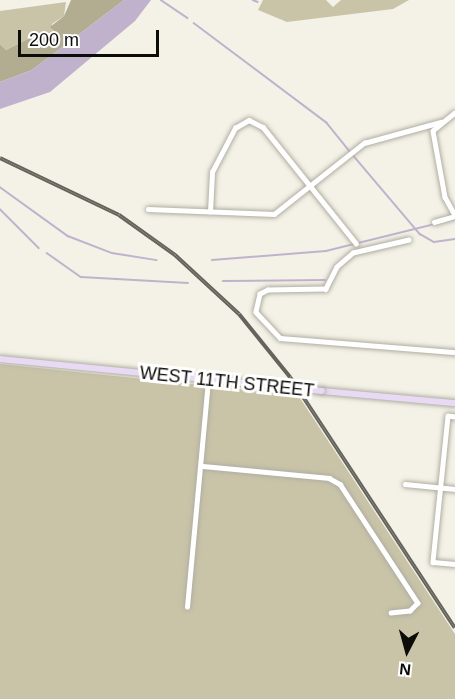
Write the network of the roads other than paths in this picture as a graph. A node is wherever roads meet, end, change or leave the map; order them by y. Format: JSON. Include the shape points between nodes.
{"nodes":[{"id":1,"x":455,"y":113,"type":"edge"},
{"id":2,"x":441,"y":122,"type":"junction"},
{"id":3,"x":312,"y":189,"type":"junction"},
{"id":4,"x":148,"y":208,"type":"dead end"},
{"id":5,"x":210,"y":212,"type":"junction"},
{"id":6,"x":455,"y":215,"type":"edge"},
{"id":7,"x":434,"y":222,"type":"dead end"},
{"id":8,"x":409,"y":240,"type":"dead end"},
{"id":9,"x":356,"y":243,"type":"dead end"},
{"id":10,"x":455,"y":352,"type":"edge"},
{"id":11,"x":0,"y":359,"type":"edge"},
{"id":12,"x":208,"y":380,"type":"junction"},
{"id":13,"x":455,"y":403,"type":"edge"},
{"id":14,"x":455,"y":417,"type":"edge"},
{"id":15,"x":203,"y":466,"type":"junction"},
{"id":16,"x":405,"y":484,"type":"dead end"},
{"id":17,"x":439,"y":488,"type":"junction"},
{"id":18,"x":455,"y":489,"type":"edge"},
{"id":19,"x":455,"y":564,"type":"edge"},
{"id":20,"x":187,"y":607,"type":"dead end"},
{"id":21,"x":391,"y":613,"type":"dead end"}],
"edges":[{"from":1,"to":2,"type":"street"},
{"from":2,"to":3,"type":"street","via":[[351,153]]},
{"from":2,"to":6,"type":"street","via":[[434,131],[445,197]]},
{"from":3,"to":5,"type":"street","via":[[274,214]]},
{"from":3,"to":5,"type":"street","via":[[262,127],[249,120],[235,128],[212,172]]},
{"from":3,"to":9,"type":"street"},
{"from":4,"to":5,"type":"street"},
{"from":6,"to":7,"type":"street"},
{"from":8,"to":10,"type":"street","via":[[353,253],[337,267],[326,289],[268,290],[260,294],[256,312],[280,338]]},
{"from":11,"to":12,"type":"street","name":"WEST 11TH STREET"},
{"from":12,"to":13,"type":"street","name":"WEST 11TH STREET","bridge":true},
{"from":12,"to":15,"type":"street"},
{"from":14,"to":17,"type":"street","via":[[448,416]]},
{"from":15,"to":20,"type":"street"},
{"from":15,"to":21,"type":"street","via":[[329,478],[344,487],[418,603],[410,611]]},
{"from":16,"to":17,"type":"street"},
{"from":17,"to":18,"type":"street"},
{"from":17,"to":19,"type":"street","via":[[433,562]]}]}
